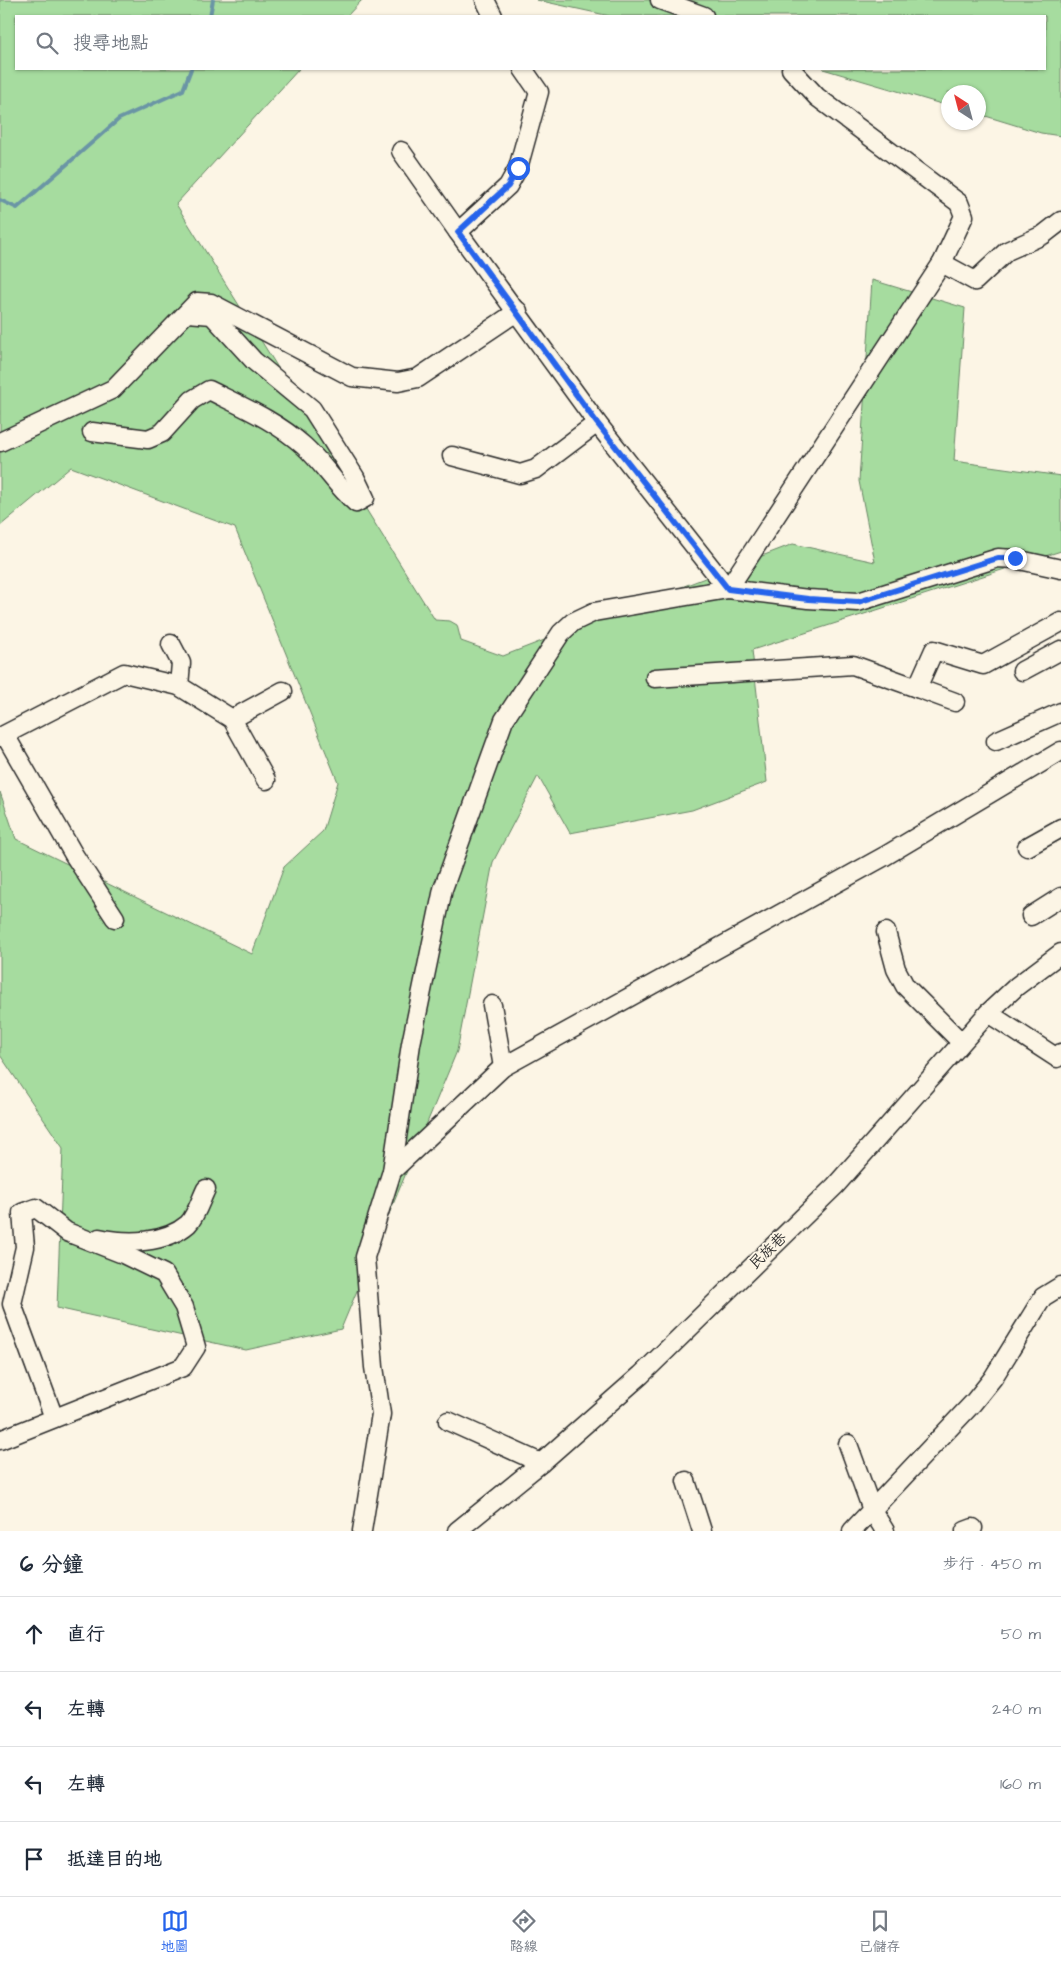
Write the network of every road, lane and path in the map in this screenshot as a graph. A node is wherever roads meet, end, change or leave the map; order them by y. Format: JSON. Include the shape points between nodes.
{"nodes":[{"id":1,"x":485,"y":0,"type":"edge"},
{"id":2,"x":660,"y":0,"type":"edge"},
{"id":3,"x":492,"y":15,"type":"edge"},
{"id":4,"x":701,"y":15,"type":"edge"},
{"id":5,"x":524,"y":70,"type":"edge"},
{"id":6,"x":792,"y":70,"type":"edge"},
{"id":7,"x":401,"y":151,"type":"dead end"},
{"id":8,"x":1061,"y":221,"type":"edge"},
{"id":9,"x":458,"y":232,"type":"junction"},
{"id":10,"x":942,"y":263,"type":"junction"},
{"id":11,"x":518,"y":311,"type":"junction"},
{"id":12,"x":188,"y":313,"type":"junction"},
{"id":13,"x":597,"y":423,"type":"junction"},
{"id":14,"x":92,"y":432,"type":"dead end"},
{"id":15,"x":0,"y":442,"type":"edge"},
{"id":16,"x":452,"y":456,"type":"dead end"},
{"id":17,"x":1061,"y":569,"type":"edge"},
{"id":18,"x":728,"y":589,"type":"junction"},
{"id":19,"x":1061,"y":622,"type":"edge"},
{"id":20,"x":171,"y":644,"type":"dead end"},
{"id":21,"x":1061,"y":650,"type":"edge"},
{"id":22,"x":1022,"y":671,"type":"dead end"},
{"id":23,"x":654,"y":678,"type":"dead end"},
{"id":24,"x":179,"y":686,"type":"junction"},
{"id":25,"x":917,"y":688,"type":"junction"},
{"id":26,"x":283,"y":691,"type":"dead end"},
{"id":27,"x":955,"y":702,"type":"dead end"},
{"id":28,"x":1061,"y":713,"type":"edge"},
{"id":29,"x":232,"y":719,"type":"junction"},
{"id":30,"x":3,"y":736,"type":"edge"},
{"id":31,"x":996,"y":741,"type":"dead end"},
{"id":32,"x":1061,"y":752,"type":"edge"},
{"id":33,"x":266,"y":780,"type":"dead end"},
{"id":34,"x":1061,"y":828,"type":"edge"},
{"id":35,"x":1027,"y":847,"type":"dead end"},
{"id":36,"x":1061,"y":897,"type":"edge"},
{"id":37,"x":1031,"y":916,"type":"dead end"},
{"id":38,"x":115,"y":918,"type":"dead end"},
{"id":39,"x":886,"y":932,"type":"dead end"},
{"id":40,"x":1061,"y":953,"type":"edge"},
{"id":41,"x":492,"y":1006,"type":"dead end"},
{"id":42,"x":988,"y":1013,"type":"junction"},
{"id":43,"x":961,"y":1042,"type":"junction"},
{"id":44,"x":1061,"y":1053,"type":"edge"},
{"id":45,"x":503,"y":1067,"type":"junction"},
{"id":46,"x":392,"y":1171,"type":"junction"},
{"id":47,"x":206,"y":1189,"type":"dead end"},
{"id":48,"x":67,"y":1232,"type":"junction"},
{"id":49,"x":1061,"y":1286,"type":"edge"},
{"id":50,"x":54,"y":1418,"type":"junction"},
{"id":51,"x":448,"y":1420,"type":"dead end"},
{"id":52,"x":0,"y":1440,"type":"edge"},
{"id":53,"x":848,"y":1444,"type":"dead end"},
{"id":54,"x":541,"y":1463,"type":"junction"},
{"id":55,"x":686,"y":1480,"type":"dead end"},
{"id":56,"x":872,"y":1510,"type":"junction"},
{"id":57,"x":362,"y":1531,"type":"edge"},
{"id":58,"x":457,"y":1531,"type":"edge"},
{"id":59,"x":702,"y":1531,"type":"edge"},
{"id":60,"x":852,"y":1531,"type":"edge"},
{"id":61,"x":885,"y":1531,"type":"edge"}],
"edges":[{"from":1,"to":3,"type":"street"},
{"from":2,"to":4,"type":"street"},
{"from":5,"to":9,"type":"street","via":[[539,92],[518,168],[508,186]]},
{"from":6,"to":10,"type":"street","via":[[816,97],[959,203],[964,216]]},
{"from":7,"to":9,"type":"street"},
{"from":8,"to":10,"type":"street","via":[[1043,235],[1007,251],[975,281]]},
{"from":9,"to":11,"type":"street"},
{"from":10,"to":18,"type":"street"},
{"from":11,"to":12,"type":"street","via":[[418,378],[398,382],[352,377],[211,303],[198,302]]},
{"from":11,"to":13,"type":"street"},
{"from":12,"to":14,"type":"street","via":[[212,315],[254,361],[312,410],[365,498],[356,502],[345,493],[306,447],[275,422],[209,390],[192,400],[162,433],[148,439]]},
{"from":12,"to":15,"type":"street","via":[[113,389]]},
{"from":13,"to":16,"type":"street","via":[[536,469],[520,474]]},
{"from":13,"to":18,"type":"street"},
{"from":17,"to":18,"type":"street","via":[[1015,558],[998,558],[858,602]]},
{"from":18,"to":46,"type":"street","via":[[594,612],[573,622],[561,633],[504,720],[443,890],[411,1044]]},
{"from":19,"to":25,"type":"street","via":[[982,665],[934,650]]},
{"from":20,"to":24,"type":"street","via":[[181,663]]},
{"from":21,"to":22,"type":"street"},
{"from":23,"to":25,"type":"street","via":[[853,664]]},
{"from":24,"to":29,"type":"street"},
{"from":24,"to":30,"type":"street","via":[[124,673]]},
{"from":25,"to":27,"type":"street"},
{"from":26,"to":29,"type":"street"},
{"from":28,"to":31,"type":"street"},
{"from":29,"to":33,"type":"street"},
{"from":30,"to":38,"type":"street"},
{"from":32,"to":45,"type":"street","via":[[884,856]]},
{"from":34,"to":35,"type":"street"},
{"from":36,"to":37,"type":"street"},
{"from":39,"to":43,"type":"street","via":[[896,969],[905,986]]},
{"from":40,"to":42,"type":"street","name":"民族巷"},
{"from":41,"to":45,"type":"street"},
{"from":42,"to":43,"type":"street","name":"民族巷"},
{"from":42,"to":44,"type":"street","via":[[1057,1058]]},
{"from":43,"to":54,"type":"street","name":"民族巷","via":[[835,1186],[641,1375]]},
{"from":45,"to":46,"type":"street"},
{"from":46,"to":57,"type":"street","via":[[364,1257],[374,1367],[382,1414]]},
{"from":47,"to":48,"type":"street","via":[[189,1223],[164,1237],[138,1242]]},
{"from":48,"to":50,"type":"street","via":[[36,1208],[22,1213],[25,1246],[12,1304]]},
{"from":48,"to":50,"type":"street","via":[[164,1274],[184,1308],[196,1347],[183,1367]]},
{"from":49,"to":56,"type":"street","via":[[1043,1297],[993,1378],[973,1404]]},
{"from":50,"to":52,"type":"street"},
{"from":51,"to":54,"type":"street"},
{"from":53,"to":56,"type":"street"},
{"from":54,"to":58,"type":"street","name":"民族巷"},
{"from":55,"to":59,"type":"street"},
{"from":56,"to":60,"type":"street"},
{"from":56,"to":61,"type":"street"}]}
